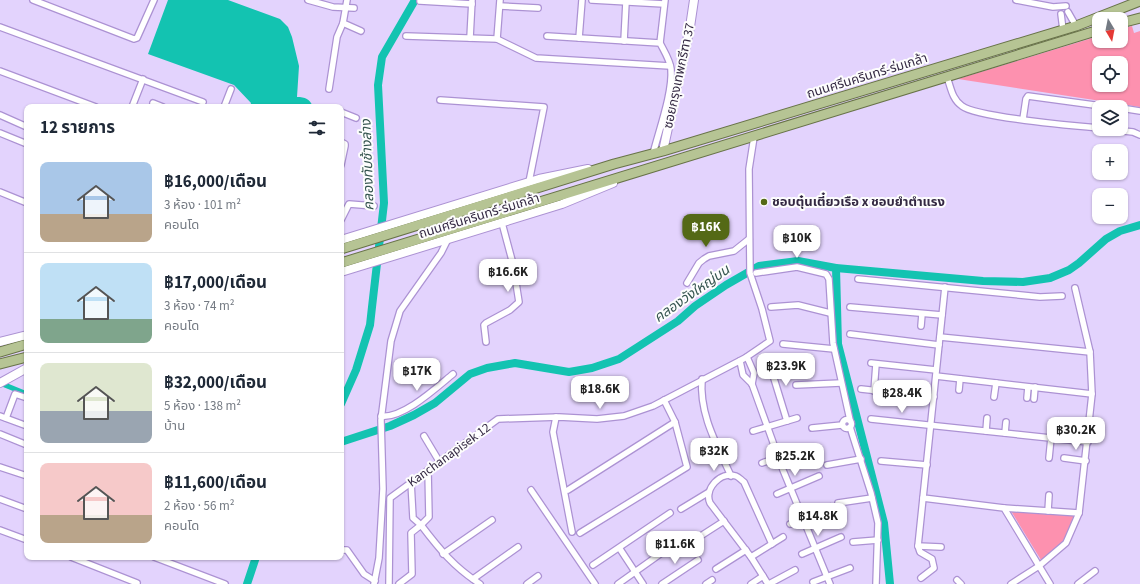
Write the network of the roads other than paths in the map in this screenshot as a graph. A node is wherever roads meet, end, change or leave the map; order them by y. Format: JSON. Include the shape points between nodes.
{"nodes":[{"id":1,"x":33,"y":0,"type":"edge"},
{"id":2,"x":154,"y":0,"type":"edge"},
{"id":3,"x":308,"y":0,"type":"edge"},
{"id":4,"x":347,"y":0,"type":"edge"},
{"id":5,"x":582,"y":0,"type":"edge"},
{"id":6,"x":592,"y":0,"type":"edge"},
{"id":7,"x":694,"y":0,"type":"edge"},
{"id":8,"x":1016,"y":0,"type":"edge"},
{"id":9,"x":420,"y":1,"type":"edge"},
{"id":10,"x":472,"y":2,"type":"edge"},
{"id":11,"x":626,"y":2,"type":"junction"},
{"id":12,"x":664,"y":2,"type":"edge"},
{"id":13,"x":1140,"y":2,"type":"edge"},
{"id":14,"x":500,"y":3,"type":"edge"},
{"id":15,"x":1064,"y":7,"type":"edge"},
{"id":16,"x":345,"y":8,"type":"junction"},
{"id":17,"x":354,"y":8,"type":"dead end"},
{"id":18,"x":538,"y":8,"type":"dead end"},
{"id":19,"x":1140,"y":18,"type":"edge"},
{"id":20,"x":1128,"y":21,"type":"edge"},
{"id":21,"x":343,"y":23,"type":"junction"},
{"id":22,"x":1076,"y":26,"type":"junction"},
{"id":23,"x":0,"y":27,"type":"edge"},
{"id":24,"x":1063,"y":30,"type":"junction"},
{"id":25,"x":361,"y":31,"type":"dead end"},
{"id":26,"x":1092,"y":32,"type":"edge"},
{"id":27,"x":406,"y":36,"type":"dead end"},
{"id":28,"x":547,"y":36,"type":"dead end"},
{"id":29,"x":470,"y":38,"type":"junction"},
{"id":30,"x":579,"y":38,"type":"junction"},
{"id":31,"x":497,"y":39,"type":"junction"},
{"id":32,"x":624,"y":41,"type":"junction"},
{"id":33,"x":660,"y":43,"type":"junction"},
{"id":34,"x":670,"y":66,"type":"junction"},
{"id":35,"x":0,"y":71,"type":"edge"},
{"id":36,"x":948,"y":77,"type":"junction"},
{"id":37,"x":142,"y":79,"type":"junction"},
{"id":38,"x":329,"y":88,"type":"dead end"},
{"id":39,"x":231,"y":89,"type":"dead end"},
{"id":40,"x":440,"y":100,"type":"dead end"},
{"id":41,"x":203,"y":102,"type":"dead end"},
{"id":42,"x":88,"y":104,"type":"edge"},
{"id":43,"x":133,"y":104,"type":"edge"},
{"id":44,"x":225,"y":104,"type":"edge"},
{"id":45,"x":1092,"y":105,"type":"edge"},
{"id":46,"x":1128,"y":109,"type":"edge"},
{"id":47,"x":1140,"y":111,"type":"edge"},
{"id":48,"x":344,"y":113,"type":"edge"},
{"id":49,"x":0,"y":115,"type":"edge"},
{"id":50,"x":356,"y":118,"type":"dead end"},
{"id":51,"x":1023,"y":119,"type":"junction"},
{"id":52,"x":24,"y":125,"type":"edge"},
{"id":53,"x":1092,"y":127,"type":"edge"},
{"id":54,"x":1128,"y":131,"type":"edge"},
{"id":55,"x":0,"y":133,"type":"edge"},
{"id":56,"x":1140,"y":135,"type":"edge"},
{"id":57,"x":754,"y":137,"type":"junction"},
{"id":58,"x":24,"y":143,"type":"edge"},
{"id":59,"x":663,"y":151,"type":"junction"},
{"id":60,"x":654,"y":154,"type":"junction"},
{"id":61,"x":614,"y":164,"type":"junction"},
{"id":62,"x":623,"y":178,"type":"junction"},
{"id":63,"x":530,"y":182,"type":"junction"},
{"id":64,"x":0,"y":192,"type":"edge"},
{"id":65,"x":24,"y":202,"type":"edge"},
{"id":66,"x":344,"y":203,"type":"edge"},
{"id":67,"x":348,"y":204,"type":"junction"},
{"id":68,"x":374,"y":206,"type":"dead end"},
{"id":69,"x":344,"y":213,"type":"edge"},
{"id":70,"x":502,"y":223,"type":"junction"},
{"id":71,"x":344,"y":239,"type":"edge"},
{"id":72,"x":749,"y":239,"type":"junction"},
{"id":73,"x":447,"y":240,"type":"junction"},
{"id":74,"x":344,"y":248,"type":"edge"},
{"id":75,"x":361,"y":262,"type":"junction"},
{"id":76,"x":344,"y":263,"type":"edge"},
{"id":77,"x":344,"y":270,"type":"edge"},
{"id":78,"x":753,"y":273,"type":"junction"},
{"id":79,"x":858,"y":279,"type":"dead end"},
{"id":80,"x":687,"y":283,"type":"dead end"},
{"id":81,"x":945,"y":288,"type":"junction"},
{"id":82,"x":1075,"y":288,"type":"dead end"},
{"id":83,"x":1062,"y":296,"type":"dead end"},
{"id":84,"x":850,"y":307,"type":"dead end"},
{"id":85,"x":771,"y":308,"type":"dead end"},
{"id":86,"x":830,"y":313,"type":"junction"},
{"id":87,"x":922,"y":314,"type":"junction"},
{"id":88,"x":942,"y":316,"type":"junction"},
{"id":89,"x":921,"y":326,"type":"dead end"},
{"id":90,"x":850,"y":334,"type":"dead end"},
{"id":91,"x":24,"y":336,"type":"edge"},
{"id":92,"x":940,"y":337,"type":"junction"},
{"id":93,"x":0,"y":342,"type":"edge"},
{"id":94,"x":486,"y":342,"type":"dead end"},
{"id":95,"x":783,"y":344,"type":"dead end"},
{"id":96,"x":24,"y":345,"type":"edge"},
{"id":97,"x":939,"y":345,"type":"junction"},
{"id":98,"x":834,"y":350,"type":"junction"},
{"id":99,"x":0,"y":352,"type":"edge"},
{"id":100,"x":1090,"y":352,"type":"junction"},
{"id":101,"x":747,"y":357,"type":"junction"},
{"id":102,"x":24,"y":358,"type":"edge"},
{"id":103,"x":768,"y":359,"type":"dead end"},
{"id":104,"x":740,"y":361,"type":"junction"},
{"id":105,"x":0,"y":364,"type":"edge"},
{"id":106,"x":24,"y":370,"type":"edge"},
{"id":107,"x":936,"y":373,"type":"junction"},
{"id":108,"x":452,"y":374,"type":"dead end"},
{"id":109,"x":702,"y":379,"type":"junction"},
{"id":110,"x":960,"y":379,"type":"junction"},
{"id":111,"x":0,"y":383,"type":"edge"},
{"id":112,"x":996,"y":383,"type":"junction"},
{"id":113,"x":752,"y":384,"type":"junction"},
{"id":114,"x":841,"y":384,"type":"junction"},
{"id":115,"x":796,"y":385,"type":"dead end"},
{"id":116,"x":1031,"y":387,"type":"junction"},
{"id":117,"x":861,"y":389,"type":"dead end"},
{"id":118,"x":874,"y":390,"type":"junction"},
{"id":119,"x":959,"y":390,"type":"dead end"},
{"id":120,"x":1092,"y":394,"type":"junction"},
{"id":121,"x":24,"y":397,"type":"edge"},
{"id":122,"x":934,"y":397,"type":"junction"},
{"id":123,"x":994,"y":397,"type":"dead end"},
{"id":124,"x":1027,"y":398,"type":"dead end"},
{"id":125,"x":1034,"y":399,"type":"dead end"},
{"id":126,"x":664,"y":400,"type":"junction"},
{"id":127,"x":0,"y":416,"type":"edge"},
{"id":128,"x":556,"y":417,"type":"junction"},
{"id":129,"x":6,"y":418,"type":"junction"},
{"id":130,"x":381,"y":418,"type":"junction"},
{"id":131,"x":797,"y":418,"type":"dead end"},
{"id":132,"x":987,"y":418,"type":"dead end"},
{"id":133,"x":871,"y":419,"type":"dead end"},
{"id":134,"x":787,"y":420,"type":"junction"},
{"id":135,"x":850,"y":420,"type":"junction"},
{"id":136,"x":675,"y":422,"type":"junction"},
{"id":137,"x":1006,"y":422,"type":"dead end"},
{"id":138,"x":24,"y":425,"type":"edge"},
{"id":139,"x":842,"y":425,"type":"junction"},
{"id":140,"x":768,"y":426,"type":"junction"},
{"id":141,"x":931,"y":426,"type":"junction"},
{"id":142,"x":850,"y":427,"type":"junction"},
{"id":143,"x":812,"y":428,"type":"dead end"},
{"id":144,"x":753,"y":431,"type":"dead end"},
{"id":145,"x":986,"y":432,"type":"junction"},
{"id":146,"x":0,"y":434,"type":"edge"},
{"id":147,"x":1005,"y":434,"type":"junction"},
{"id":148,"x":424,"y":436,"type":"dead end"},
{"id":149,"x":1052,"y":438,"type":"junction"},
{"id":150,"x":1088,"y":442,"type":"junction"},
{"id":151,"x":24,"y":444,"type":"edge"},
{"id":152,"x":807,"y":448,"type":"dead end"},
{"id":153,"x":779,"y":457,"type":"junction"},
{"id":154,"x":1049,"y":458,"type":"dead end"},
{"id":155,"x":1064,"y":458,"type":"dead end"},
{"id":156,"x":861,"y":459,"type":"junction"},
{"id":157,"x":439,"y":461,"type":"junction"},
{"id":158,"x":881,"y":461,"type":"dead end"},
{"id":159,"x":1086,"y":461,"type":"junction"},
{"id":160,"x":762,"y":463,"type":"dead end"},
{"id":161,"x":827,"y":465,"type":"dead end"},
{"id":162,"x":926,"y":465,"type":"junction"},
{"id":163,"x":0,"y":466,"type":"edge"},
{"id":164,"x":428,"y":470,"type":"junction"},
{"id":165,"x":24,"y":475,"type":"edge"},
{"id":166,"x":731,"y":476,"type":"junction"},
{"id":167,"x":820,"y":476,"type":"dead end"},
{"id":168,"x":411,"y":482,"type":"junction"},
{"id":169,"x":791,"y":488,"type":"junction"},
{"id":170,"x":531,"y":490,"type":"dead end"},
{"id":171,"x":568,"y":490,"type":"dead end"},
{"id":172,"x":709,"y":492,"type":"junction"},
{"id":173,"x":777,"y":494,"type":"dead end"},
{"id":174,"x":1049,"y":495,"type":"dead end"},
{"id":175,"x":872,"y":498,"type":"junction"},
{"id":176,"x":923,"y":498,"type":"junction"},
{"id":177,"x":0,"y":499,"type":"edge"},
{"id":178,"x":838,"y":503,"type":"dead end"},
{"id":179,"x":830,"y":507,"type":"dead end"},
{"id":180,"x":24,"y":508,"type":"edge"},
{"id":181,"x":1004,"y":508,"type":"junction"},
{"id":182,"x":681,"y":509,"type":"dead end"},
{"id":183,"x":1048,"y":511,"type":"junction"},
{"id":184,"x":670,"y":513,"type":"dead end"},
{"id":185,"x":1079,"y":513,"type":"junction"},
{"id":186,"x":803,"y":518,"type":"junction"},
{"id":187,"x":492,"y":520,"type":"dead end"},
{"id":188,"x":724,"y":521,"type":"junction"},
{"id":189,"x":790,"y":524,"type":"dead end"},
{"id":190,"x":421,"y":525,"type":"junction"},
{"id":191,"x":0,"y":530,"type":"edge"},
{"id":192,"x":572,"y":532,"type":"dead end"},
{"id":193,"x":580,"y":533,"type":"dead end"},
{"id":194,"x":684,"y":537,"type":"dead end"},
{"id":195,"x":783,"y":537,"type":"dead end"},
{"id":196,"x":841,"y":537,"type":"dead end"},
{"id":197,"x":24,"y":539,"type":"edge"},
{"id":198,"x":696,"y":539,"type":"dead end"},
{"id":199,"x":878,"y":540,"type":"junction"},
{"id":200,"x":853,"y":542,"type":"dead end"},
{"id":201,"x":772,"y":544,"type":"junction"},
{"id":202,"x":918,"y":546,"type":"junction"},
{"id":203,"x":518,"y":547,"type":"dead end"},
{"id":204,"x":941,"y":547,"type":"dead end"},
{"id":205,"x":620,"y":548,"type":"junction"},
{"id":206,"x":815,"y":548,"type":"junction"},
{"id":207,"x":344,"y":550,"type":"edge"},
{"id":208,"x":746,"y":550,"type":"junction"},
{"id":209,"x":443,"y":554,"type":"junction"},
{"id":210,"x":802,"y":554,"type":"dead end"},
{"id":211,"x":751,"y":557,"type":"junction"},
{"id":212,"x":79,"y":560,"type":"edge"},
{"id":213,"x":162,"y":560,"type":"edge"},
{"id":214,"x":698,"y":560,"type":"dead end"},
{"id":215,"x":593,"y":566,"type":"dead end"},
{"id":216,"x":1040,"y":566,"type":"junction"},
{"id":217,"x":850,"y":568,"type":"dead end"},
{"id":218,"x":716,"y":569,"type":"dead end"},
{"id":219,"x":794,"y":570,"type":"dead end"},
{"id":220,"x":1095,"y":571,"type":"dead end"},
{"id":221,"x":635,"y":572,"type":"junction"},
{"id":222,"x":538,"y":576,"type":"dead end"},
{"id":223,"x":763,"y":576,"type":"junction"},
{"id":224,"x":827,"y":577,"type":"junction"},
{"id":225,"x":921,"y":578,"type":"dead end"},
{"id":226,"x":473,"y":579,"type":"junction"},
{"id":227,"x":712,"y":580,"type":"dead end"},
{"id":228,"x":374,"y":582,"type":"edge"},
{"id":229,"x":813,"y":582,"type":"dead end"},
{"id":230,"x":137,"y":583,"type":"dead end"},
{"id":231,"x":225,"y":584,"type":"edge"},
{"id":232,"x":389,"y":584,"type":"edge"},
{"id":233,"x":399,"y":584,"type":"edge"},
{"id":234,"x":480,"y":584,"type":"edge"},
{"id":235,"x":527,"y":584,"type":"edge"},
{"id":236,"x":595,"y":584,"type":"edge"},
{"id":237,"x":618,"y":584,"type":"edge"},
{"id":238,"x":643,"y":584,"type":"edge"},
{"id":239,"x":662,"y":584,"type":"edge"},
{"id":240,"x":706,"y":584,"type":"edge"},
{"id":241,"x":751,"y":584,"type":"edge"},
{"id":242,"x":769,"y":584,"type":"edge"},
{"id":243,"x":830,"y":584,"type":"edge"},
{"id":244,"x":876,"y":584,"type":"edge"},
{"id":245,"x":1011,"y":584,"type":"edge"},
{"id":246,"x":1050,"y":584,"type":"edge"},
{"id":247,"x":1078,"y":584,"type":"edge"}],
"edges":[{"from":1,"to":2,"type":"street","via":[[136,39]]},
{"from":3,"to":16,"type":"street"},
{"from":4,"to":16,"type":"street"},
{"from":5,"to":30,"type":"street"},
{"from":6,"to":11,"type":"street"},
{"from":7,"to":59,"type":"main road","name":"ซอยกรุงเทพกรีฑา 37"},
{"from":8,"to":15,"type":"street"},
{"from":9,"to":10,"type":"street"},
{"from":10,"to":29,"type":"street"},
{"from":11,"to":12,"type":"street"},
{"from":11,"to":32,"type":"street"},
{"from":12,"to":33,"type":"street"},
{"from":13,"to":22,"type":"main road","name":"ถนนศรีนครินทร์-ร่มเกล้า"},
{"from":14,"to":18,"type":"street"},
{"from":14,"to":31,"type":"street"},
{"from":15,"to":22,"type":"street"},
{"from":15,"to":24,"type":"street"},
{"from":16,"to":17,"type":"street"},
{"from":16,"to":21,"type":"street"},
{"from":19,"to":20,"type":"main road"},
{"from":21,"to":25,"type":"street"},
{"from":21,"to":38,"type":"street"},
{"from":22,"to":24,"type":"main road","name":"ถนนศรีนครินทร์-ร่มเกล้า"},
{"from":23,"to":37,"type":"street"},
{"from":24,"to":59,"type":"main road","name":"ถนนศรีนครินทร์-ร่มเกล้า"},
{"from":26,"to":36,"type":"main road","name":"ถนนศรีนครินทร์-ร่มเกล้า"},
{"from":27,"to":29,"type":"street"},
{"from":28,"to":30,"type":"street"},
{"from":29,"to":31,"type":"street"},
{"from":30,"to":32,"type":"street"},
{"from":31,"to":34,"type":"street","via":[[536,58]]},
{"from":32,"to":33,"type":"street"},
{"from":33,"to":34,"type":"street"},
{"from":34,"to":60,"type":"street","via":[[667,99]]},
{"from":35,"to":42,"type":"street"},
{"from":36,"to":51,"type":"street","via":[[953,97],[963,107],[987,114]]},
{"from":36,"to":57,"type":"main road","name":"ถนนศรีนครินทร์-ร่มเกล้า"},
{"from":37,"to":41,"type":"street"},
{"from":37,"to":43,"type":"street"},
{"from":39,"to":44,"type":"street"},
{"from":40,"to":63,"type":"street","via":[[544,107]]},
{"from":45,"to":51,"type":"street","via":[[1028,96]]},
{"from":46,"to":47,"type":"street"},
{"from":48,"to":50,"type":"street"},
{"from":49,"to":52,"type":"street"},
{"from":51,"to":53,"type":"street"},
{"from":54,"to":56,"type":"street"},
{"from":55,"to":58,"type":"street"},
{"from":57,"to":62,"type":"main road","name":"ถนนศรีนครินทร์-ร่มเกล้า"},
{"from":57,"to":72,"type":"street","via":[[749,169]]},
{"from":59,"to":60,"type":"main road","name":"ถนนศรีนครินทร์-ร่มเกล้า"},
{"from":60,"to":61,"type":"main road","name":"ถนนศรีนครินทร์-ร่มเกล้า"},
{"from":61,"to":63,"type":"main road","name":"ถนนศรีนครินทร์-ร่มเกล้า"},
{"from":61,"to":74,"type":"main road","name":"ถนนศรีนครินทร์-ร่มเกล้า"},
{"from":62,"to":70,"type":"main road","name":"ถนนศรีนครินทร์-ร่มเกล้า","via":[[569,201]]},
{"from":62,"to":75,"type":"main road","name":"ถนนศรีนครินทร์-ร่มเกล้า","via":[[397,246]]},
{"from":63,"to":71,"type":"main road","name":"ถนนศรีนครินทร์-ร่มเกล้า"},
{"from":64,"to":65,"type":"street"},
{"from":66,"to":67,"type":"street"},
{"from":67,"to":68,"type":"street"},
{"from":67,"to":69,"type":"street"},
{"from":70,"to":73,"type":"main road","name":"ถนนศรีนครินทร์-ร่มเกล้า"},
{"from":70,"to":94,"type":"street","via":[[513,264],[519,302],[484,325]]},
{"from":72,"to":78,"type":"street","via":[[749,260]]},
{"from":72,"to":80,"type":"street","via":[[734,251],[704,259]]},
{"from":73,"to":75,"type":"main road","name":"ถนนศรีนครินทร์-ร่มเกล้า","via":[[394,256]]},
{"from":73,"to":130,"type":"street","via":[[441,254],[397,317],[391,341]]},
{"from":75,"to":76,"type":"main road","name":"ถนนศรีนครินทร์-ร่มเกล้า"},
{"from":75,"to":77,"type":"main road","name":"ถนนศรีนครินทร์-ร่มเกล้า"},
{"from":78,"to":86,"type":"street","via":[[797,267],[826,274],[830,280]]},
{"from":78,"to":101,"type":"street","name":"Kanchanapisek 12","via":[[770,341]]},
{"from":79,"to":81,"type":"street"},
{"from":81,"to":83,"type":"street","via":[[1040,297]]},
{"from":81,"to":88,"type":"street"},
{"from":82,"to":100,"type":"street"},
{"from":84,"to":87,"type":"street"},
{"from":85,"to":86,"type":"street","via":[[798,305]]},
{"from":86,"to":98,"type":"street"},
{"from":87,"to":88,"type":"street"},
{"from":87,"to":89,"type":"street"},
{"from":88,"to":92,"type":"street"},
{"from":90,"to":97,"type":"street"},
{"from":91,"to":93,"type":"main road"},
{"from":92,"to":97,"type":"street"},
{"from":92,"to":100,"type":"street"},
{"from":95,"to":98,"type":"street"},
{"from":96,"to":99,"type":"main road"},
{"from":97,"to":107,"type":"street"},
{"from":98,"to":114,"type":"street"},
{"from":100,"to":120,"type":"street"},
{"from":101,"to":104,"type":"street","name":"Kanchanapisek 12"},
{"from":101,"to":113,"type":"street","via":[[754,373]]},
{"from":102,"to":105,"type":"main road"},
{"from":103,"to":134,"type":"street"},
{"from":104,"to":109,"type":"street","name":"Kanchanapisek 12"},
{"from":104,"to":113,"type":"street","via":[[743,375]]},
{"from":106,"to":111,"type":"main road"},
{"from":107,"to":110,"type":"street"},
{"from":107,"to":118,"type":"street","via":[[873,364]]},
{"from":107,"to":122,"type":"street"},
{"from":108,"to":130,"type":"street","via":[[427,397],[397,413]]},
{"from":109,"to":126,"type":"street","name":"Kanchanapisek 12"},
{"from":109,"to":166,"type":"street","via":[[701,393],[710,430]]},
{"from":110,"to":112,"type":"street"},
{"from":110,"to":119,"type":"street"},
{"from":112,"to":116,"type":"street"},
{"from":112,"to":123,"type":"street"},
{"from":113,"to":140,"type":"street"},
{"from":114,"to":115,"type":"street"},
{"from":114,"to":135,"type":"street"},
{"from":116,"to":120,"type":"street"},
{"from":116,"to":124,"type":"street"},
{"from":116,"to":125,"type":"street"},
{"from":117,"to":118,"type":"street"},
{"from":118,"to":122,"type":"street"},
{"from":120,"to":150,"type":"street"},
{"from":121,"to":129,"type":"street","via":[[15,394]]},
{"from":122,"to":141,"type":"street"},
{"from":126,"to":128,"type":"street","name":"Kanchanapisek 12","via":[[624,416],[597,419]]},
{"from":126,"to":136,"type":"street"},
{"from":127,"to":129,"type":"street"},
{"from":128,"to":157,"type":"street","name":"Kanchanapisek 12","via":[[498,419]]},
{"from":128,"to":192,"type":"street","via":[[554,432]]},
{"from":129,"to":138,"type":"street"},
{"from":130,"to":228,"type":"street","via":[[383,489],[379,558]]},
{"from":131,"to":134,"type":"street"},
{"from":132,"to":145,"type":"street"},
{"from":133,"to":141,"type":"street"},
{"from":134,"to":140,"type":"street"},
{"from":135,"to":139,"type":"street","via":[[842,421]]},
{"from":135,"to":142,"type":"street"},
{"from":136,"to":171,"type":"street"},
{"from":136,"to":193,"type":"street","via":[[687,467]]},
{"from":137,"to":147,"type":"street"},
{"from":139,"to":142,"type":"street","via":[[847,429]]},
{"from":139,"to":143,"type":"street"},
{"from":140,"to":144,"type":"street"},
{"from":140,"to":153,"type":"street"},
{"from":141,"to":145,"type":"street"},
{"from":141,"to":162,"type":"street"},
{"from":142,"to":156,"type":"street"},
{"from":145,"to":147,"type":"street"},
{"from":146,"to":151,"type":"street"},
{"from":147,"to":149,"type":"street"},
{"from":148,"to":157,"type":"street"},
{"from":149,"to":150,"type":"street"},
{"from":149,"to":154,"type":"street"},
{"from":150,"to":159,"type":"street"},
{"from":152,"to":153,"type":"street"},
{"from":153,"to":160,"type":"street"},
{"from":153,"to":169,"type":"street"},
{"from":155,"to":159,"type":"street"},
{"from":156,"to":161,"type":"street"},
{"from":156,"to":175,"type":"street"},
{"from":157,"to":164,"type":"street","name":"Kanchanapisek 12"},
{"from":158,"to":162,"type":"street"},
{"from":159,"to":185,"type":"street"},
{"from":162,"to":176,"type":"street"},
{"from":163,"to":165,"type":"street"},
{"from":164,"to":168,"type":"street","name":"Kanchanapisek 12"},
{"from":164,"to":190,"type":"street","via":[[429,517]]},
{"from":166,"to":172,"type":"street","via":[[715,482]]},
{"from":166,"to":201,"type":"street","via":[[736,476],[744,482]]},
{"from":167,"to":169,"type":"street"},
{"from":168,"to":190,"type":"street","via":[[413,518]]},
{"from":168,"to":232,"type":"street","name":"Kanchanapisek 12","via":[[390,498]]},
{"from":169,"to":173,"type":"street"},
{"from":169,"to":186,"type":"street"},
{"from":170,"to":236,"type":"street"},
{"from":172,"to":182,"type":"street"},
{"from":172,"to":188,"type":"street","via":[[710,504]]},
{"from":174,"to":183,"type":"street"},
{"from":175,"to":178,"type":"street"},
{"from":175,"to":199,"type":"street","via":[[878,523]]},
{"from":176,"to":181,"type":"street"},
{"from":176,"to":202,"type":"street"},
{"from":177,"to":180,"type":"street"},
{"from":179,"to":186,"type":"street"},
{"from":181,"to":183,"type":"street"},
{"from":181,"to":216,"type":"street"},
{"from":183,"to":185,"type":"street"},
{"from":184,"to":205,"type":"street"},
{"from":185,"to":216,"type":"street","via":[[1066,543]]},
{"from":186,"to":189,"type":"street"},
{"from":186,"to":206,"type":"street"},
{"from":187,"to":209,"type":"street"},
{"from":188,"to":198,"type":"street"},
{"from":188,"to":208,"type":"street"},
{"from":190,"to":209,"type":"street"},
{"from":190,"to":233,"type":"street","via":[[412,533],[412,574]]},
{"from":191,"to":197,"type":"street"},
{"from":194,"to":221,"type":"street"},
{"from":195,"to":201,"type":"street"},
{"from":196,"to":206,"type":"street"},
{"from":199,"to":200,"type":"street"},
{"from":199,"to":244,"type":"street"},
{"from":201,"to":211,"type":"street"},
{"from":202,"to":204,"type":"street"},
{"from":202,"to":225,"type":"street","via":[[920,552],[932,559],[934,568]]},
{"from":203,"to":226,"type":"street"},
{"from":205,"to":215,"type":"street"},
{"from":205,"to":221,"type":"street"},
{"from":206,"to":210,"type":"street"},
{"from":206,"to":224,"type":"street"},
{"from":207,"to":228,"type":"street","via":[[347,550],[364,574]]},
{"from":208,"to":211,"type":"street"},
{"from":208,"to":218,"type":"street"},
{"from":209,"to":226,"type":"street","via":[[460,571]]},
{"from":211,"to":223,"type":"street"},
{"from":212,"to":230,"type":"street"},
{"from":213,"to":231,"type":"street"},
{"from":214,"to":239,"type":"street"},
{"from":216,"to":245,"type":"street"},
{"from":216,"to":246,"type":"street"},
{"from":217,"to":224,"type":"street"},
{"from":219,"to":242,"type":"street"},
{"from":220,"to":247,"type":"street"},
{"from":221,"to":237,"type":"street"},
{"from":221,"to":238,"type":"street"},
{"from":222,"to":235,"type":"street"},
{"from":223,"to":241,"type":"street"},
{"from":223,"to":242,"type":"street"},
{"from":224,"to":229,"type":"street"},
{"from":224,"to":243,"type":"street"},
{"from":226,"to":234,"type":"street"},
{"from":227,"to":240,"type":"street"}]}
